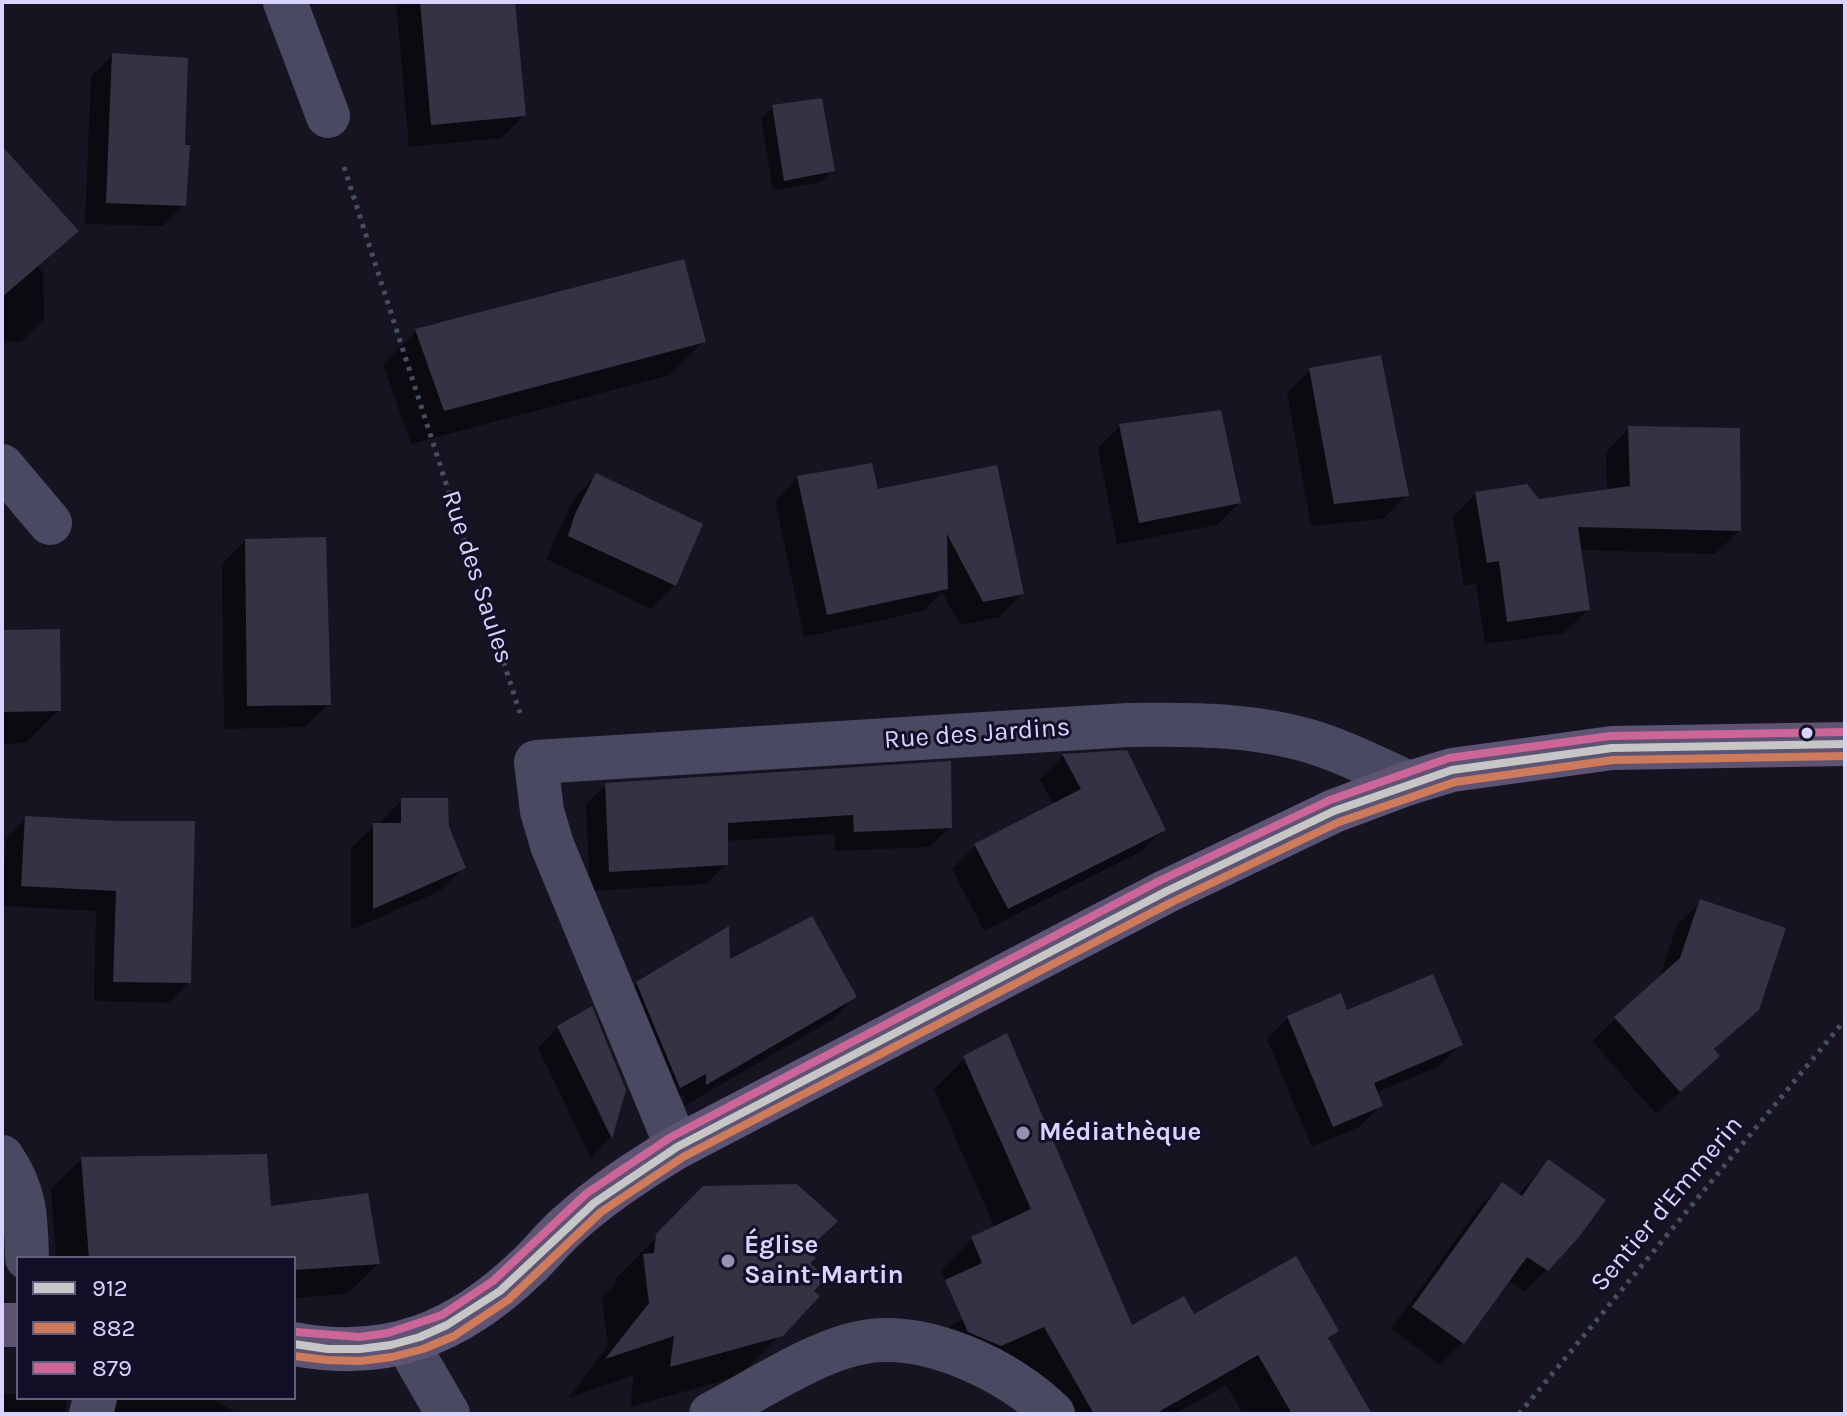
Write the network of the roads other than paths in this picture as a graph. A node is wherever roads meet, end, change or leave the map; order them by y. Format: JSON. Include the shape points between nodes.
{"nodes":[{"id":1,"x":285,"y":2,"type":"edge"},
{"id":2,"x":328,"y":116,"type":"road end"},
{"id":3,"x":2,"y":466,"type":"edge"},
{"id":4,"x":50,"y":523,"type":"dead end"},
{"id":5,"x":1845,"y":744,"type":"edge"},
{"id":6,"x":1409,"y":783,"type":"junction"},
{"id":7,"x":677,"y":1147,"type":"junction"},
{"id":8,"x":2,"y":1157,"type":"edge"},
{"id":9,"x":27,"y":1256,"type":"edge"},
{"id":10,"x":407,"y":1343,"type":"junction"},
{"id":11,"x":296,"y":1344,"type":"edge"},
{"id":12,"x":448,"y":1414,"type":"edge"},
{"id":13,"x":711,"y":1414,"type":"edge"},
{"id":14,"x":1053,"y":1414,"type":"edge"}],
"edges":[{"from":1,"to":2,"type":"street"},
{"from":3,"to":4,"type":"street"},
{"from":5,"to":6,"type":"main road","via":[[1612,748],[1452,770]]},
{"from":6,"to":7,"type":"main road","via":[[1334,811],[1167,891]]},
{"from":6,"to":7,"type":"street","name":"Rue des Jardins","via":[[1292,736],[1169,724],[536,762],[552,845]]},
{"from":7,"to":10,"type":"main road","via":[[591,1205],[469,1314]]},
{"from":8,"to":9,"type":"street","via":[[26,1212]]},
{"from":10,"to":11,"type":"main road","via":[[347,1350]]},
{"from":10,"to":12,"type":"street"},
{"from":13,"to":14,"type":"street","via":[[827,1353],[860,1342],[892,1340],[957,1355],[1000,1373]]}]}
